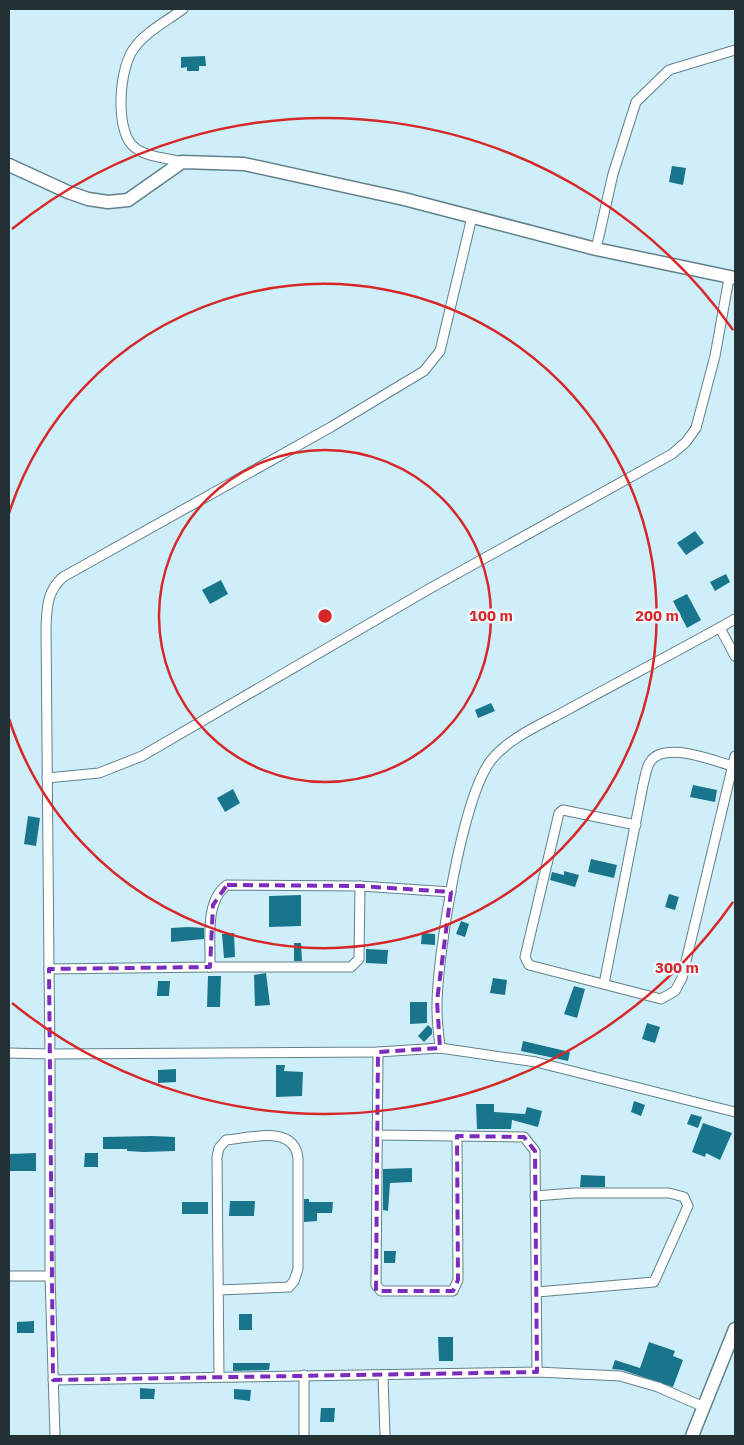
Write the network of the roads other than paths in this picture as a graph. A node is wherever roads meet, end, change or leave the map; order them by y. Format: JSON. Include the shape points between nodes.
{"nodes":[{"id":1,"x":183,"y":9,"type":"edge"},
{"id":2,"x":735,"y":50,"type":"edge"},
{"id":3,"x":182,"y":162,"type":"junction"},
{"id":4,"x":9,"y":165,"type":"edge"},
{"id":5,"x":472,"y":217,"type":"junction"},
{"id":6,"x":596,"y":248,"type":"junction"},
{"id":7,"x":732,"y":278,"type":"edge"},
{"id":8,"x":735,"y":619,"type":"edge"},
{"id":9,"x":720,"y":628,"type":"junction"},
{"id":10,"x":735,"y":656,"type":"edge"},
{"id":11,"x":735,"y":756,"type":"edge"},
{"id":12,"x":733,"y":766,"type":"junction"},
{"id":13,"x":47,"y":778,"type":"junction"},
{"id":14,"x":636,"y":825,"type":"junction"},
{"id":15,"x":360,"y":886,"type":"junction"},
{"id":16,"x":451,"y":892,"type":"junction"},
{"id":17,"x":210,"y":967,"type":"junction"},
{"id":18,"x":49,"y":968,"type":"junction"},
{"id":19,"x":604,"y":984,"type":"junction"},
{"id":20,"x":440,"y":1048,"type":"junction"},
{"id":21,"x":378,"y":1052,"type":"junction"},
{"id":22,"x":9,"y":1053,"type":"edge"},
{"id":23,"x":50,"y":1054,"type":"junction"},
{"id":24,"x":735,"y":1112,"type":"edge"},
{"id":25,"x":378,"y":1135,"type":"junction"},
{"id":26,"x":457,"y":1136,"type":"junction"},
{"id":27,"x":535,"y":1196,"type":"junction"},
{"id":28,"x":9,"y":1276,"type":"edge"},
{"id":29,"x":50,"y":1276,"type":"junction"},
{"id":30,"x":219,"y":1290,"type":"junction"},
{"id":31,"x":537,"y":1292,"type":"junction"},
{"id":32,"x":735,"y":1329,"type":"edge"},
{"id":33,"x":537,"y":1372,"type":"junction"},
{"id":34,"x":304,"y":1375,"type":"junction"},
{"id":35,"x":219,"y":1376,"type":"junction"},
{"id":36,"x":383,"y":1376,"type":"junction"},
{"id":37,"x":53,"y":1380,"type":"junction"},
{"id":38,"x":704,"y":1407,"type":"junction"},
{"id":39,"x":54,"y":1436,"type":"edge"},
{"id":40,"x":304,"y":1436,"type":"edge"},
{"id":41,"x":385,"y":1436,"type":"edge"},
{"id":42,"x":692,"y":1436,"type":"edge"}],
"edges":[{"from":1,"to":3,"type":"street","via":[[134,47],[126,61],[122,87],[126,138],[143,152]]},
{"from":2,"to":6,"type":"street","via":[[669,70],[636,102],[613,174]]},
{"from":3,"to":4,"type":"street","via":[[128,200],[108,202],[68,192]]},
{"from":3,"to":5,"type":"street","via":[[244,164]]},
{"from":5,"to":6,"type":"street"},
{"from":5,"to":13,"type":"street","via":[[445,336],[440,351],[424,371],[339,423],[57,582],[48,602],[46,627]]},
{"from":6,"to":7,"type":"street"},
{"from":7,"to":13,"type":"street","via":[[696,428],[672,454],[430,589],[142,756],[100,773]]},
{"from":8,"to":9,"type":"street"},
{"from":9,"to":10,"type":"street"},
{"from":9,"to":16,"type":"street","via":[[503,748],[487,765],[478,785]]},
{"from":11,"to":12,"type":"street"},
{"from":12,"to":14,"type":"street","via":[[672,750],[658,755],[650,762]]},
{"from":12,"to":19,"type":"street","via":[[679,985],[666,998],[660,999]]},
{"from":13,"to":18,"type":"street"},
{"from":14,"to":19,"type":"street"},
{"from":14,"to":19,"type":"street","via":[[563,810],[559,813],[525,957],[532,968]]},
{"from":15,"to":16,"type":"street"},
{"from":15,"to":17,"type":"street","via":[[227,885],[217,894],[213,905]]},
{"from":15,"to":17,"type":"street","via":[[359,959],[352,967]]},
{"from":16,"to":20,"type":"street","via":[[437,1001]]},
{"from":17,"to":18,"type":"street"},
{"from":18,"to":23,"type":"street"},
{"from":20,"to":21,"type":"street"},
{"from":20,"to":24,"type":"street","via":[[536,1062]]},
{"from":21,"to":23,"type":"street"},
{"from":21,"to":25,"type":"street"},
{"from":22,"to":23,"type":"street"},
{"from":23,"to":29,"type":"street"},
{"from":25,"to":26,"type":"street"},
{"from":25,"to":26,"type":"street","via":[[376,1285],[381,1291],[453,1291],[458,1280]]},
{"from":26,"to":27,"type":"street","via":[[524,1137],[535,1151]]},
{"from":27,"to":31,"type":"street"},
{"from":27,"to":31,"type":"street","via":[[669,1193],[684,1197],[688,1206],[654,1282]]},
{"from":28,"to":29,"type":"street"},
{"from":29,"to":37,"type":"street"},
{"from":30,"to":30,"type":"street","via":[[219,1148],[226,1140],[284,1137],[294,1144],[298,1158],[297,1276],[292,1285],[285,1288]]},
{"from":30,"to":35,"type":"street"},
{"from":31,"to":33,"type":"street"},
{"from":32,"to":38,"type":"street"},
{"from":33,"to":36,"type":"street"},
{"from":33,"to":38,"type":"street","via":[[620,1376],[658,1387]]},
{"from":34,"to":35,"type":"street"},
{"from":34,"to":36,"type":"street"},
{"from":34,"to":40,"type":"street"},
{"from":35,"to":37,"type":"street"},
{"from":36,"to":41,"type":"street"},
{"from":37,"to":39,"type":"street"},
{"from":38,"to":42,"type":"street"}]}
